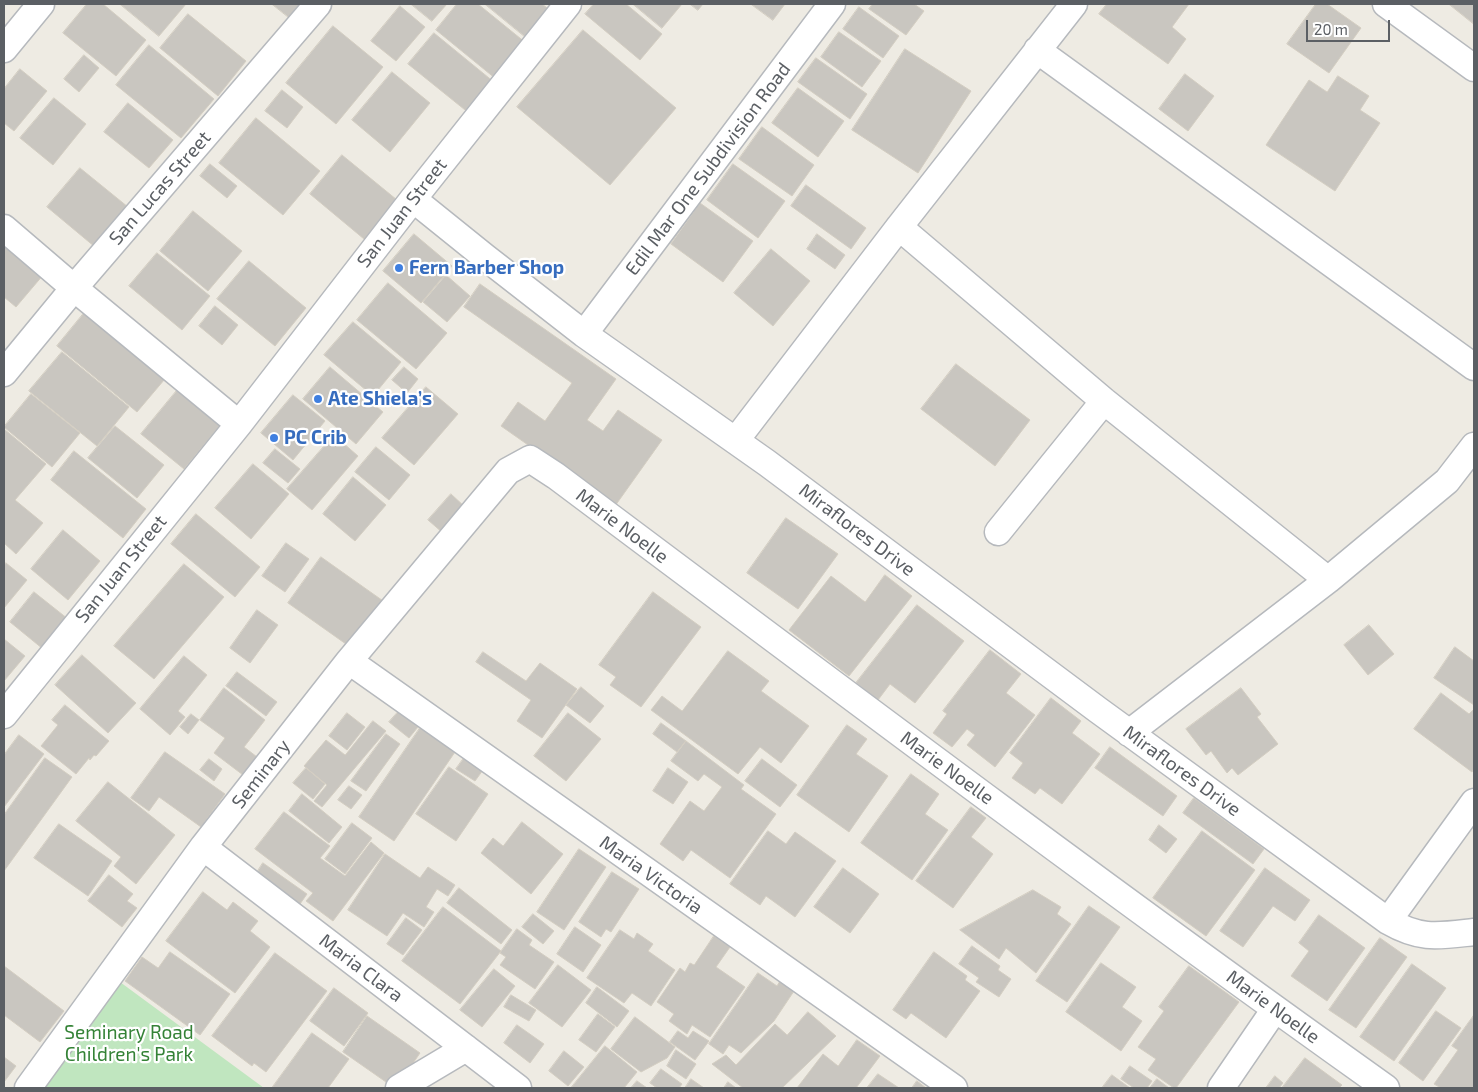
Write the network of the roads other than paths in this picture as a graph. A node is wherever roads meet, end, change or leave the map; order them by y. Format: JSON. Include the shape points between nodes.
{"nodes":[{"id":1,"x":41,"y":4,"type":"edge"},
{"id":2,"x":318,"y":4,"type":"edge"},
{"id":3,"x":568,"y":4,"type":"edge"},
{"id":4,"x":832,"y":4,"type":"edge"},
{"id":5,"x":1074,"y":4,"type":"edge"},
{"id":6,"x":1386,"y":4,"type":"edge"},
{"id":7,"x":4,"y":49,"type":"edge"},
{"id":8,"x":1038,"y":50,"type":"junction"},
{"id":9,"x":1474,"y":68,"type":"edge"},
{"id":10,"x":413,"y":199,"type":"junction"},
{"id":11,"x":4,"y":228,"type":"edge"},
{"id":12,"x":899,"y":228,"type":"junction"},
{"id":13,"x":74,"y":288,"type":"junction"},
{"id":14,"x":584,"y":334,"type":"junction"},
{"id":15,"x":1474,"y":367,"type":"edge"},
{"id":16,"x":4,"y":373,"type":"edge"},
{"id":17,"x":1104,"y":401,"type":"junction"},
{"id":18,"x":239,"y":424,"type":"junction"},
{"id":19,"x":736,"y":440,"type":"junction"},
{"id":20,"x":1474,"y":446,"type":"edge"},
{"id":21,"x":508,"y":471,"type":"joint"},
{"id":22,"x":998,"y":532,"type":"dead end"},
{"id":23,"x":1328,"y":580,"type":"junction"},
{"id":24,"x":349,"y":661,"type":"junction"},
{"id":25,"x":4,"y":715,"type":"edge"},
{"id":26,"x":1129,"y":733,"type":"junction"},
{"id":27,"x":1474,"y":802,"type":"edge"},
{"id":28,"x":203,"y":847,"type":"junction"},
{"id":29,"x":1388,"y":921,"type":"junction"},
{"id":30,"x":1474,"y":932,"type":"edge"},
{"id":31,"x":1275,"y":1009,"type":"junction"},
{"id":32,"x":466,"y":1048,"type":"junction"},
{"id":33,"x":28,"y":1088,"type":"edge"},
{"id":34,"x":399,"y":1088,"type":"edge"},
{"id":35,"x":518,"y":1088,"type":"edge"},
{"id":36,"x":954,"y":1088,"type":"edge"},
{"id":37,"x":1221,"y":1088,"type":"edge"},
{"id":38,"x":1386,"y":1088,"type":"edge"}],
"edges":[{"from":1,"to":7,"type":"street"},
{"from":2,"to":13,"type":"street","name":"San Lucas Street"},
{"from":3,"to":10,"type":"street","name":"San Juan Street"},
{"from":4,"to":14,"type":"street","name":"Edil Mar One Subdivision Road"},
{"from":5,"to":8,"type":"street"},
{"from":6,"to":9,"type":"street"},
{"from":8,"to":12,"type":"street"},
{"from":8,"to":15,"type":"street"},
{"from":10,"to":14,"type":"street","name":"Miraflores Drive"},
{"from":10,"to":18,"type":"street","name":"San Juan Street"},
{"from":11,"to":13,"type":"street"},
{"from":12,"to":17,"type":"street"},
{"from":12,"to":19,"type":"street"},
{"from":13,"to":16,"type":"street","name":"San Lucas Street"},
{"from":13,"to":18,"type":"street"},
{"from":14,"to":19,"type":"street","name":"Miraflores Drive"},
{"from":17,"to":22,"type":"street"},
{"from":17,"to":23,"type":"street"},
{"from":18,"to":25,"type":"street","name":"San Juan Street"},
{"from":19,"to":26,"type":"street","name":"Miraflores Drive"},
{"from":20,"to":23,"type":"street","via":[[1447,481]]},
{"from":21,"to":24,"type":"street","name":"Seminary"},
{"from":21,"to":31,"type":"street","name":"Marie Noelle","via":[[530,459],[556,476]]},
{"from":23,"to":26,"type":"street"},
{"from":24,"to":28,"type":"street","name":"Seminary"},
{"from":24,"to":36,"type":"street","name":"Maria Victoria"},
{"from":26,"to":29,"type":"street","name":"Miraflores Drive"},
{"from":27,"to":29,"type":"street"},
{"from":28,"to":32,"type":"street","name":"Maria Clara"},
{"from":28,"to":33,"type":"street","name":"Seminary"},
{"from":29,"to":30,"type":"street","name":"Miraflores Drive","via":[[1417,934],[1436,936]]},
{"from":31,"to":37,"type":"street"},
{"from":31,"to":38,"type":"street","name":"Marie Noelle"},
{"from":32,"to":34,"type":"street"},
{"from":32,"to":35,"type":"street","name":"Maria Clara"}]}
